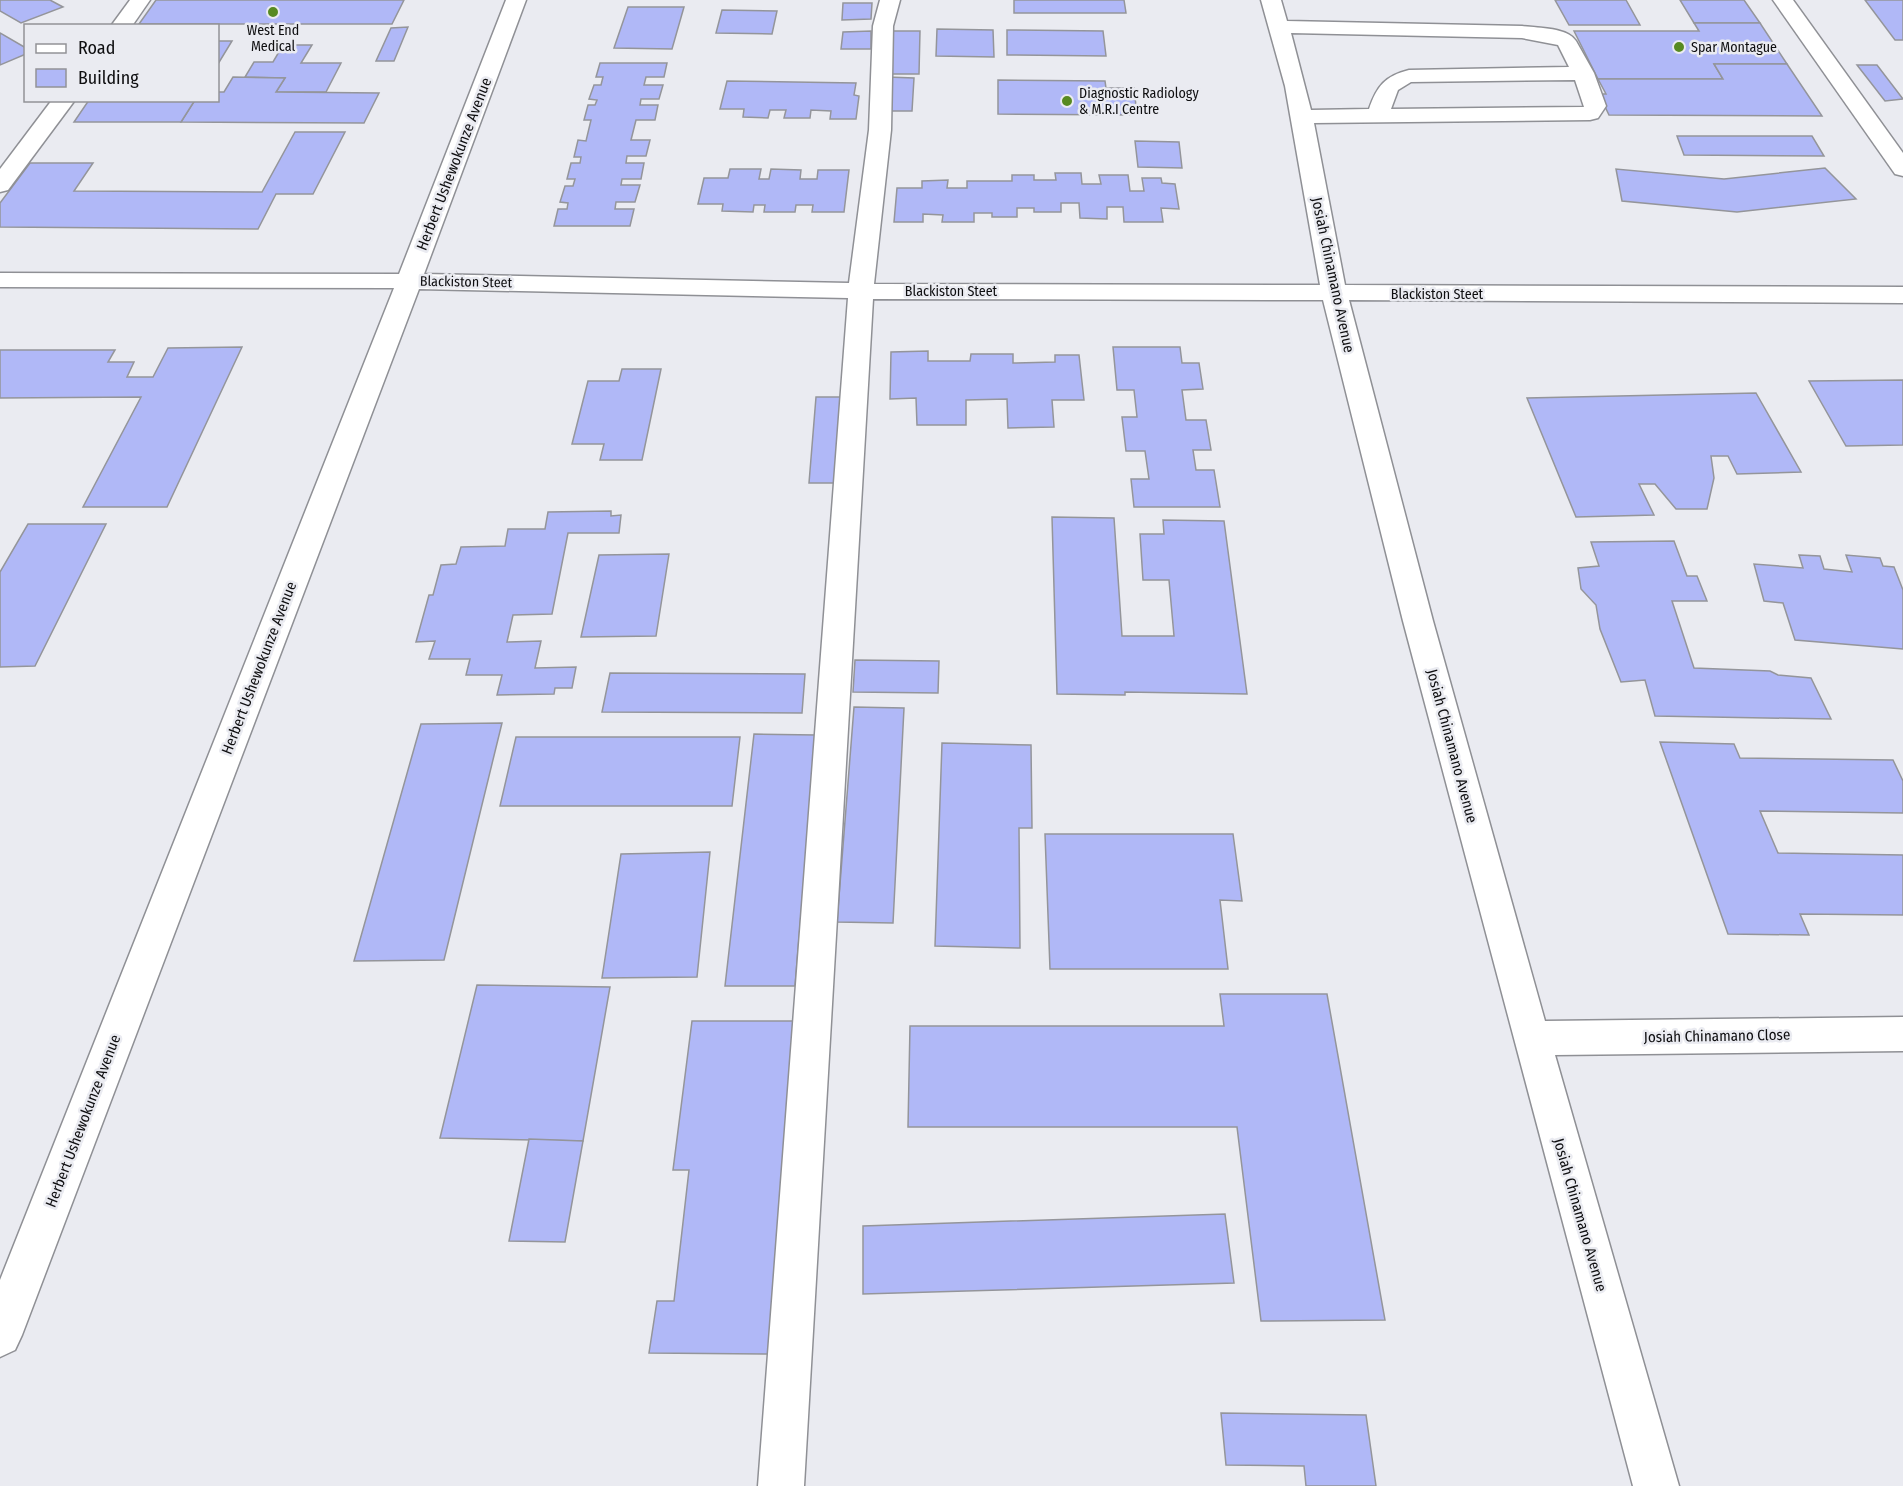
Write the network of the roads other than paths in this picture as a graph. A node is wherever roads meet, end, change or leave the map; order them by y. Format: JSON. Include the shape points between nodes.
{"nodes":[{"id":1,"x":140,"y":0,"type":"edge"},
{"id":2,"x":516,"y":0,"type":"edge"},
{"id":3,"x":890,"y":0,"type":"edge"},
{"id":4,"x":1783,"y":0,"type":"edge"},
{"id":5,"x":1275,"y":13,"type":"edge"},
{"id":6,"x":122,"y":24,"type":"edge"},
{"id":7,"x":1583,"y":74,"type":"junction"},
{"id":8,"x":62,"y":102,"type":"edge"},
{"id":9,"x":1378,"y":116,"type":"junction"},
{"id":10,"x":1301,"y":117,"type":"junction"},
{"id":11,"x":1903,"y":169,"type":"edge"},
{"id":12,"x":0,"y":185,"type":"edge"},
{"id":13,"x":0,"y":280,"type":"edge"},
{"id":14,"x":410,"y":281,"type":"junction"},
{"id":15,"x":861,"y":291,"type":"junction"},
{"id":16,"x":1334,"y":293,"type":"junction"},
{"id":17,"x":1903,"y":295,"type":"edge"},
{"id":18,"x":1903,"y":1034,"type":"edge"},
{"id":19,"x":1530,"y":1038,"type":"junction"},
{"id":20,"x":0,"y":1335,"type":"edge"},
{"id":21,"x":781,"y":1486,"type":"edge"},
{"id":22,"x":1656,"y":1486,"type":"edge"}],
"edges":[{"from":1,"to":6,"type":"street"},
{"from":2,"to":14,"type":"street","name":"Herbert Ushewokunze Avenue"},
{"from":3,"to":15,"type":"street","via":[[883,26],[880,130]]},
{"from":4,"to":11,"type":"street"},
{"from":5,"to":7,"type":"street","via":[[1548,35],[1566,41]]},
{"from":5,"to":10,"type":"street","name":"Josiah Chinamano Avenue"},
{"from":7,"to":9,"type":"street","via":[[1409,76],[1395,79],[1388,88]]},
{"from":7,"to":9,"type":"street","via":[[1594,106],[1590,113]]},
{"from":8,"to":12,"type":"street"},
{"from":9,"to":10,"type":"street"},
{"from":10,"to":16,"type":"street","name":"Josiah Chinamano Avenue"},
{"from":13,"to":14,"type":"street","name":"Blackiston Steet"},
{"from":14,"to":15,"type":"street","name":"Blackiston Steet"},
{"from":14,"to":20,"type":"street","name":"Herbert Ushewokunze Avenue"},
{"from":15,"to":16,"type":"street","name":"Blackiston Steet"},
{"from":15,"to":21,"type":"street"},
{"from":16,"to":17,"type":"street","name":"Blackiston Steet"},
{"from":16,"to":19,"type":"street","name":"Josiah Chinamano Avenue"},
{"from":18,"to":19,"type":"street","name":"Josiah Chinamano Close"},
{"from":19,"to":22,"type":"street","name":"Josiah Chinamano Avenue"}]}
